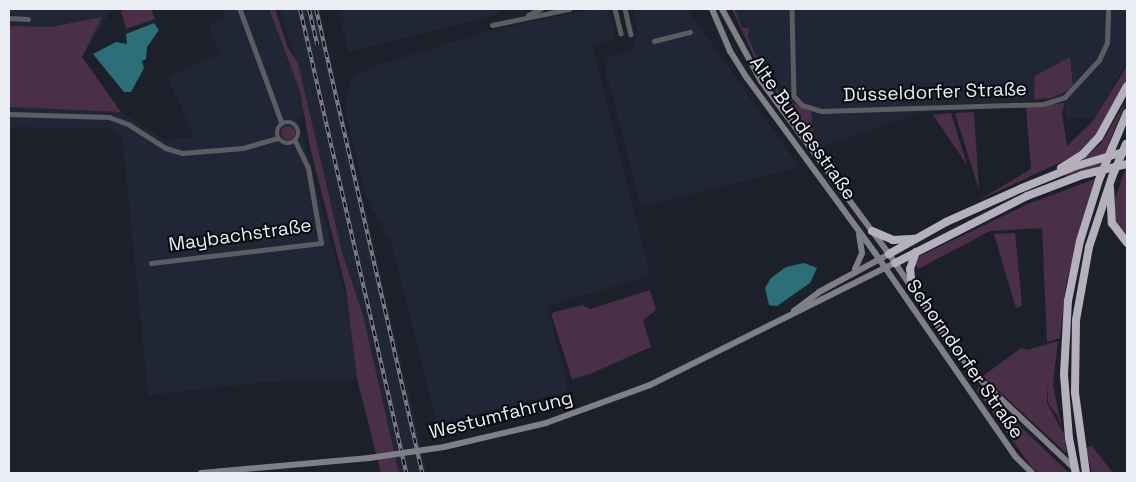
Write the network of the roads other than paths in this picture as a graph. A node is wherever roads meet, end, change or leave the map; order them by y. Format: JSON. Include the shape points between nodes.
{"nodes":[{"id":1,"x":240,"y":9,"type":"edge"},
{"id":2,"x":541,"y":9,"type":"edge"},
{"id":3,"x":569,"y":9,"type":"edge"},
{"id":4,"x":615,"y":9,"type":"edge"},
{"id":5,"x":625,"y":9,"type":"edge"},
{"id":6,"x":722,"y":9,"type":"edge"},
{"id":7,"x":792,"y":9,"type":"edge"},
{"id":8,"x":1108,"y":9,"type":"edge"},
{"id":9,"x":712,"y":10,"type":"edge"},
{"id":10,"x":527,"y":16,"type":"junction"},
{"id":11,"x":9,"y":18,"type":"edge"},
{"id":12,"x":28,"y":18,"type":"dead end"},
{"id":13,"x":492,"y":25,"type":"dead end"},
{"id":14,"x":690,"y":32,"type":"dead end"},
{"id":15,"x":621,"y":33,"type":"dead end"},
{"id":16,"x":631,"y":34,"type":"dead end"},
{"id":17,"x":654,"y":41,"type":"dead end"},
{"id":18,"x":1127,"y":86,"type":"edge"},
{"id":19,"x":1127,"y":113,"type":"edge"},
{"id":20,"x":9,"y":114,"type":"edge"},
{"id":21,"x":282,"y":123,"type":"junction"},
{"id":22,"x":278,"y":138,"type":"junction"},
{"id":23,"x":295,"y":141,"type":"junction"},
{"id":24,"x":1127,"y":146,"type":"edge"},
{"id":25,"x":1127,"y":164,"type":"edge"},
{"id":26,"x":1051,"y":176,"type":"junction"},
{"id":27,"x":1111,"y":181,"type":"junction"},
{"id":28,"x":858,"y":230,"type":"junction"},
{"id":29,"x":872,"y":231,"type":"junction"},
{"id":30,"x":915,"y":239,"type":"junction"},
{"id":31,"x":1127,"y":243,"type":"edge"},
{"id":32,"x":916,"y":252,"type":"junction"},
{"id":33,"x":889,"y":254,"type":"junction"},
{"id":34,"x":878,"y":259,"type":"junction"},
{"id":35,"x":151,"y":263,"type":"dead end"},
{"id":36,"x":895,"y":263,"type":"junction"},
{"id":37,"x":884,"y":269,"type":"junction"},
{"id":38,"x":852,"y":273,"type":"junction"},
{"id":39,"x":912,"y":287,"type":"junction"},
{"id":40,"x":789,"y":316,"type":"junction"},
{"id":41,"x":201,"y":473,"type":"edge"},
{"id":42,"x":1032,"y":473,"type":"edge"},
{"id":43,"x":1078,"y":473,"type":"edge"},
{"id":44,"x":1086,"y":473,"type":"edge"}],
"edges":[{"from":1,"to":21,"type":"street"},
{"from":2,"to":10,"type":"street"},
{"from":3,"to":10,"type":"street"},
{"from":4,"to":15,"type":"street"},
{"from":5,"to":16,"type":"street"},
{"from":6,"to":29,"type":"main road","name":"Alte Bundesstraße","via":[[761,80]]},
{"from":7,"to":8,"type":"street","name":"Düsseldorfer Straße","via":[[794,96],[802,105],[822,111],[1044,104],[1065,97],[1100,60],[1108,43]]},
{"from":9,"to":28,"type":"main road","name":"Alte Bundesstraße","via":[[730,51],[747,78]]},
{"from":10,"to":13,"type":"street"},
{"from":11,"to":12,"type":"street"},
{"from":14,"to":17,"type":"street"},
{"from":18,"to":26,"type":"highway","via":[[1095,141]]},
{"from":19,"to":43,"type":"highway","bridge":true,"via":[[1099,180],[1076,258],[1066,318],[1064,374],[1070,438]]},
{"from":20,"to":22,"type":"street","via":[[109,117],[128,124],[166,148],[182,153],[243,148]]},
{"from":21,"to":22,"type":"street","via":[[277,129]]},
{"from":21,"to":23,"type":"street","via":[[296,125],[299,133]]},
{"from":22,"to":23,"type":"street","via":[[285,143]]},
{"from":23,"to":35,"type":"street","name":"Maybachstraße","via":[[308,168],[321,242]]},
{"from":24,"to":26,"type":"highway"},
{"from":24,"to":27,"type":"highway","bridge":true},
{"from":25,"to":32,"type":"highway","via":[[1082,175],[1028,196]]},
{"from":26,"to":30,"type":"highway"},
{"from":27,"to":31,"type":"highway","via":[[1112,223]]},
{"from":27,"to":44,"type":"highway","via":[[1089,247],[1078,305],[1074,378]]},
{"from":28,"to":34,"type":"main road","name":"Alte Bundesstraße"},
{"from":28,"to":38,"type":"main road","via":[[862,256]]},
{"from":29,"to":30,"type":"highway","via":[[893,240]]},
{"from":29,"to":33,"type":"main road","name":"Alte Bundesstraße"},
{"from":30,"to":33,"type":"highway"},
{"from":32,"to":36,"type":"highway"},
{"from":32,"to":39,"type":"highway","via":[[910,269]]},
{"from":33,"to":34,"type":"main road","name":"Westumfahrung"},
{"from":33,"to":36,"type":"main road","name":"Schorndorfer Straße"},
{"from":34,"to":37,"type":"main road","name":"Schorndorfer Straße"},
{"from":34,"to":38,"type":"main road","name":"Westumfahrung"},
{"from":36,"to":37,"type":"main road","name":"Westumfahrung"},
{"from":36,"to":39,"type":"main road","name":"Schorndorfer Straße"},
{"from":37,"to":40,"type":"main road","name":"Westumfahrung"},
{"from":37,"to":42,"type":"main road","name":"Schorndorfer Straße","via":[[1015,456]]},
{"from":38,"to":40,"type":"main road","name":"Westumfahrung","via":[[819,292]]},
{"from":39,"to":43,"type":"main road","name":"Schorndorfer Straße","via":[[968,367]]},
{"from":40,"to":41,"type":"main road","name":"Westumfahrung","bridge":true,"via":[[687,369],[614,400],[546,423],[444,447],[369,458]]}]}
